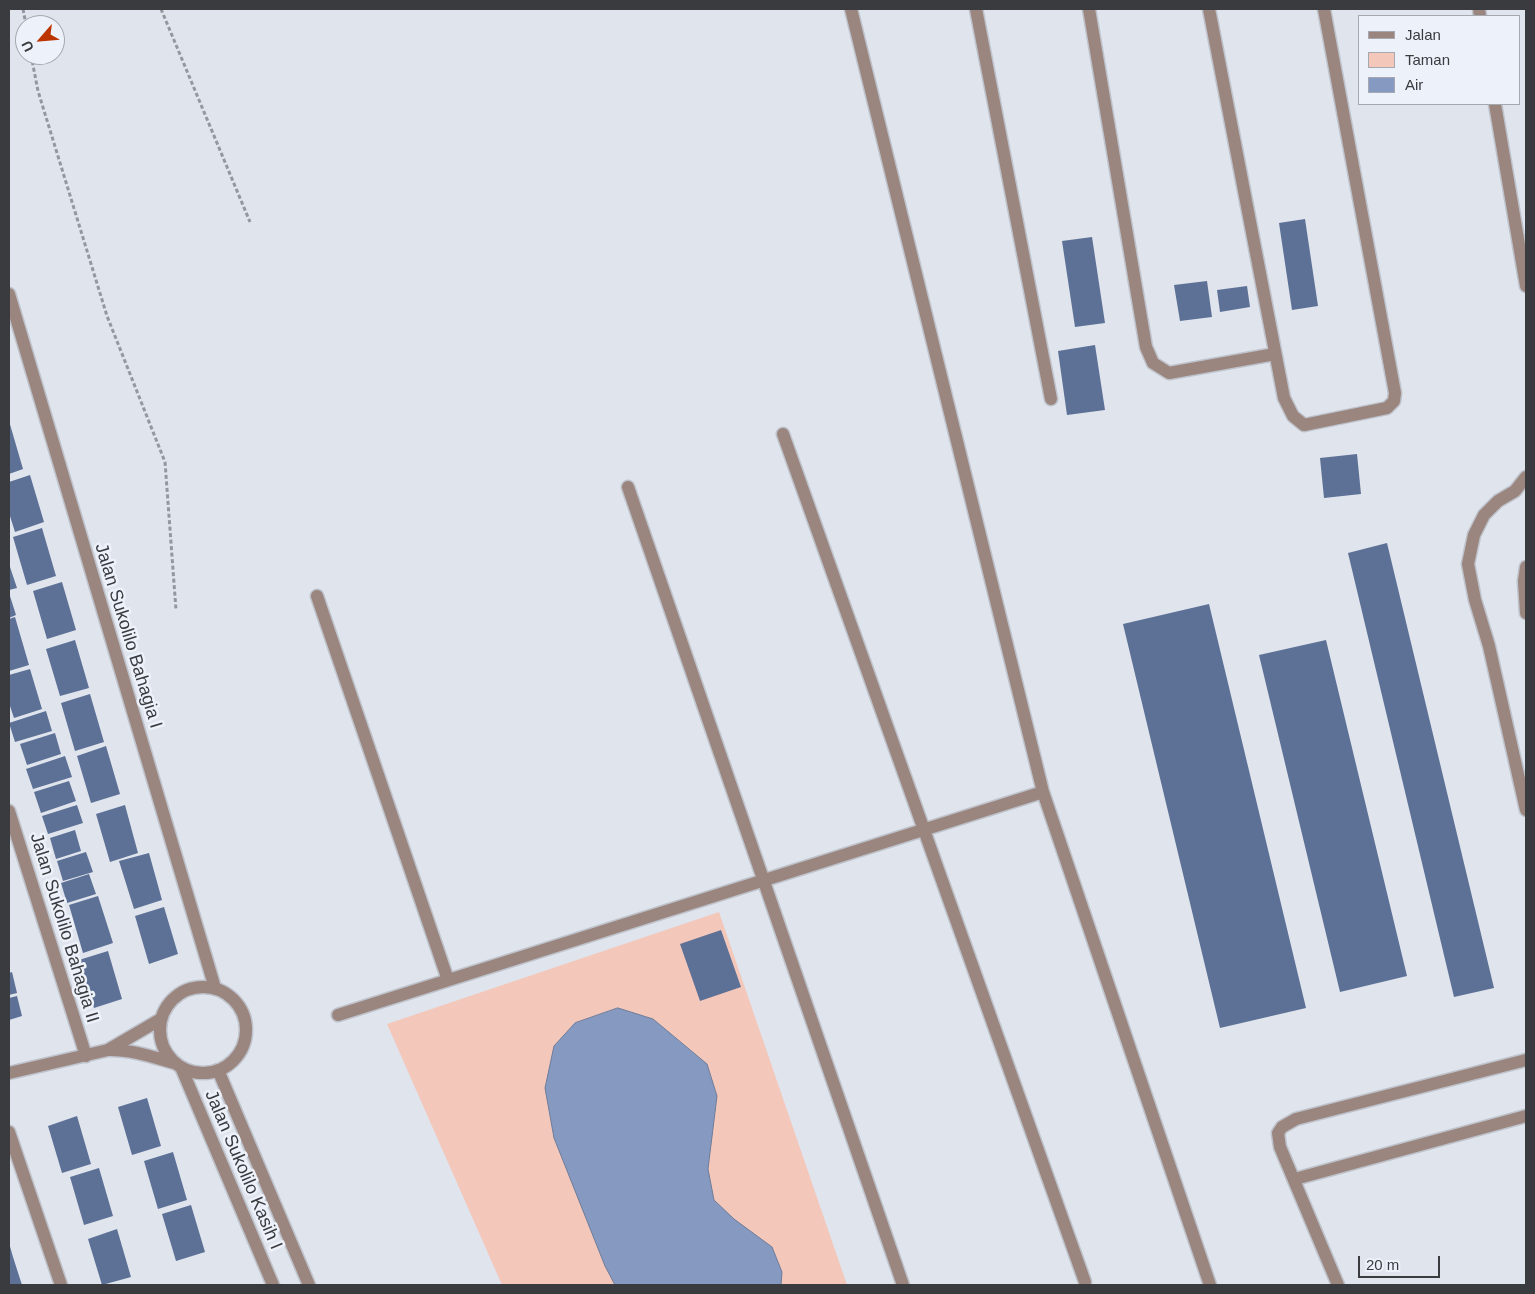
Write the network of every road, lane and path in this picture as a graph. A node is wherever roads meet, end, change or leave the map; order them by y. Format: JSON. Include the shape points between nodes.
{"nodes":[{"id":1,"x":161,"y":9,"type":"edge"},
{"id":2,"x":851,"y":9,"type":"edge"},
{"id":3,"x":976,"y":9,"type":"edge"},
{"id":4,"x":1089,"y":9,"type":"edge"},
{"id":5,"x":1209,"y":9,"type":"edge"},
{"id":6,"x":1324,"y":9,"type":"edge"},
{"id":7,"x":33,"y":65,"type":"edge"},
{"id":8,"x":1495,"y":105,"type":"edge"},
{"id":9,"x":250,"y":222,"type":"dead end"},
{"id":10,"x":1526,"y":286,"type":"edge"},
{"id":11,"x":9,"y":294,"type":"edge"},
{"id":12,"x":1275,"y":354,"type":"junction"},
{"id":13,"x":1051,"y":399,"type":"dead end"},
{"id":14,"x":783,"y":434,"type":"dead end"},
{"id":15,"x":1526,"y":477,"type":"edge"},
{"id":16,"x":628,"y":487,"type":"dead end"},
{"id":17,"x":1526,"y":567,"type":"edge"},
{"id":18,"x":317,"y":596,"type":"dead end"},
{"id":19,"x":176,"y":610,"type":"dead end"},
{"id":20,"x":1526,"y":613,"type":"edge"},
{"id":21,"x":1043,"y":792,"type":"junction"},
{"id":22,"x":1526,"y":810,"type":"edge"},
{"id":23,"x":9,"y":811,"type":"edge"},
{"id":24,"x":924,"y":830,"type":"junction"},
{"id":25,"x":763,"y":881,"type":"junction"},
{"id":26,"x":448,"y":980,"type":"junction"},
{"id":27,"x":214,"y":988,"type":"junction"},
{"id":28,"x":338,"y":1015,"type":"dead end"},
{"id":29,"x":161,"y":1019,"type":"junction"},
{"id":30,"x":108,"y":1050,"type":"junction"},
{"id":31,"x":86,"y":1056,"type":"junction"},
{"id":32,"x":1526,"y":1060,"type":"edge"},
{"id":33,"x":179,"y":1066,"type":"junction"},
{"id":34,"x":218,"y":1070,"type":"junction"},
{"id":35,"x":9,"y":1073,"type":"edge"},
{"id":36,"x":1526,"y":1116,"type":"edge"},
{"id":37,"x":9,"y":1132,"type":"edge"},
{"id":38,"x":1295,"y":1179,"type":"junction"},
{"id":39,"x":1085,"y":1282,"type":"dead end"},
{"id":40,"x":61,"y":1285,"type":"edge"},
{"id":41,"x":273,"y":1285,"type":"edge"},
{"id":42,"x":309,"y":1285,"type":"edge"},
{"id":43,"x":903,"y":1285,"type":"edge"},
{"id":44,"x":1210,"y":1285,"type":"edge"},
{"id":45,"x":1338,"y":1285,"type":"edge"}],
"edges":[{"from":1,"to":9,"type":"path"},
{"from":2,"to":21,"type":"street"},
{"from":3,"to":13,"type":"street"},
{"from":4,"to":12,"type":"street","via":[[1146,347],[1153,363],[1169,373]]},
{"from":5,"to":12,"type":"street"},
{"from":6,"to":12,"type":"street","via":[[1394,401],[1387,408],[1304,425],[1293,416],[1284,398]]},
{"from":7,"to":19,"type":"path","via":[[106,316],[166,462]]},
{"from":8,"to":10,"type":"street"},
{"from":11,"to":27,"type":"street","name":"Jalan Sukolilo Bahagia I"},
{"from":14,"to":24,"type":"street"},
{"from":15,"to":22,"type":"street","via":[[1484,515],[1474,535],[1468,564]]},
{"from":16,"to":25,"type":"street"},
{"from":17,"to":20,"type":"street"},
{"from":18,"to":26,"type":"street"},
{"from":21,"to":24,"type":"street"},
{"from":21,"to":44,"type":"street"},
{"from":23,"to":31,"type":"street","name":"Jalan Sukolilo Bahagia II"},
{"from":24,"to":25,"type":"street"},
{"from":24,"to":39,"type":"street"},
{"from":25,"to":26,"type":"street"},
{"from":25,"to":43,"type":"street"},
{"from":26,"to":28,"type":"street"},
{"from":27,"to":29,"type":"street","via":[[198,986],[181,992],[168,1004]]},
{"from":27,"to":34,"type":"street","via":[[231,996],[242,1011],[246,1028],[244,1046],[234,1061]]},
{"from":29,"to":30,"type":"street","name":"Jalan Sukolilo Kasih I"},
{"from":29,"to":33,"type":"street","name":"Jalan Sukolilo Kasih I","via":[[160,1037],[168,1054]]},
{"from":30,"to":31,"type":"street","name":"Jalan Sukolilo Kasih I"},
{"from":30,"to":33,"type":"street","name":"Jalan Sukolilo Kasih I","via":[[145,1054]]},
{"from":31,"to":35,"type":"street","name":"Jalan Sukolilo Kasih I"},
{"from":32,"to":38,"type":"street","via":[[1291,1121],[1278,1133],[1278,1141]]},
{"from":33,"to":34,"type":"street","name":"Jalan Sukolilo Kasih I","via":[[191,1072]]},
{"from":33,"to":41,"type":"street","name":"Jalan Sukolilo Kasih I"},
{"from":34,"to":42,"type":"street","name":"Jalan Sukolilo Kasih I"},
{"from":36,"to":38,"type":"street"},
{"from":37,"to":40,"type":"street"},
{"from":38,"to":45,"type":"street"}]}
